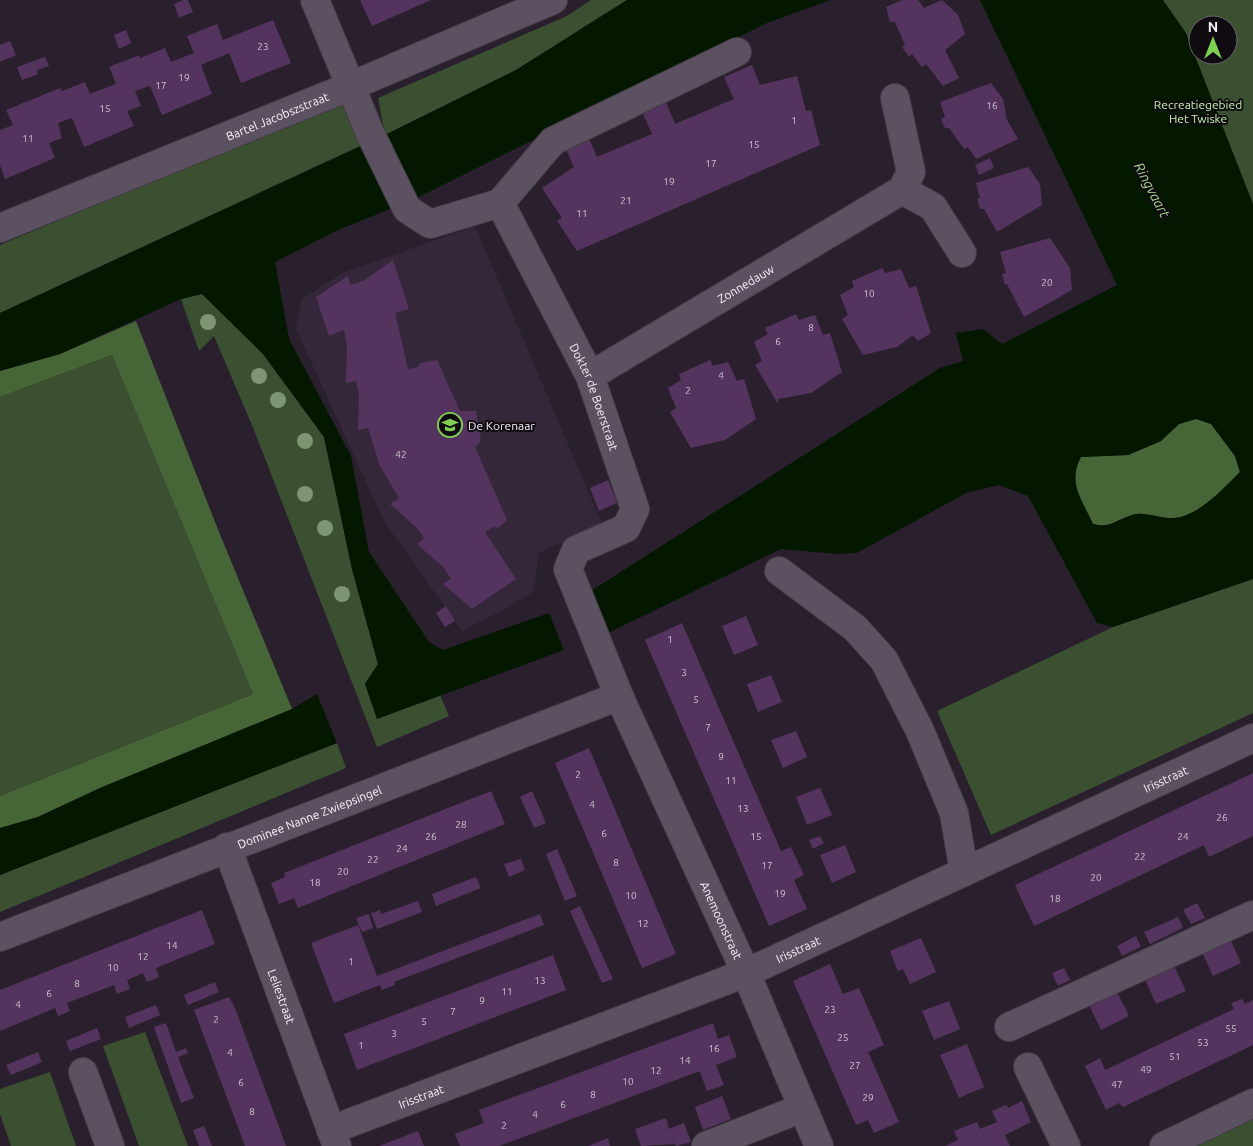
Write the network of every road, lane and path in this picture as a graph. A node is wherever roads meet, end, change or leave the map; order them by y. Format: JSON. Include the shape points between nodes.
{"nodes":[{"id":1,"x":315,"y":0,"type":"edge"},
{"id":2,"x":553,"y":0,"type":"edge"},
{"id":3,"x":737,"y":52,"type":"dead end"},
{"id":4,"x":351,"y":86,"type":"junction"},
{"id":5,"x":895,"y":98,"type":"dead end"},
{"id":6,"x":902,"y":190,"type":"junction"},
{"id":7,"x":500,"y":203,"type":"junction"},
{"id":8,"x":0,"y":228,"type":"edge"},
{"id":9,"x":962,"y":253,"type":"dead end"},
{"id":10,"x":590,"y":376,"type":"junction"},
{"id":11,"x":779,"y":572,"type":"dead end"},
{"id":12,"x":619,"y":696,"type":"junction"},
{"id":13,"x":1253,"y":738,"type":"edge"},
{"id":14,"x":227,"y":847,"type":"junction"},
{"id":15,"x":964,"y":872,"type":"junction"},
{"id":16,"x":1253,"y":915,"type":"edge"},
{"id":17,"x":0,"y":937,"type":"edge"},
{"id":18,"x":746,"y":973,"type":"junction"},
{"id":19,"x":1009,"y":1026,"type":"dead end"},
{"id":20,"x":1028,"y":1067,"type":"dead end"},
{"id":21,"x":83,"y":1072,"type":"dead end"},
{"id":22,"x":1253,"y":1103,"type":"edge"},
{"id":23,"x":802,"y":1108,"type":"junction"},
{"id":24,"x":334,"y":1138,"type":"edge"},
{"id":25,"x":110,"y":1146,"type":"edge"},
{"id":26,"x":706,"y":1146,"type":"edge"},
{"id":27,"x":819,"y":1146,"type":"edge"},
{"id":28,"x":1066,"y":1146,"type":"edge"},
{"id":29,"x":1164,"y":1146,"type":"edge"}],
"edges":[{"from":1,"to":4,"type":"street"},
{"from":2,"to":4,"type":"street","name":"Bartel Jacobszstraat"},
{"from":3,"to":7,"type":"street","via":[[553,141]]},
{"from":4,"to":7,"type":"street","via":[[406,209],[430,224]]},
{"from":4,"to":8,"type":"street","name":"Bartel Jacobszstraat"},
{"from":5,"to":6,"type":"street","via":[[911,172]]},
{"from":6,"to":9,"type":"street","via":[[933,207]]},
{"from":6,"to":10,"type":"street","name":"Zonnedauw"},
{"from":7,"to":10,"type":"street","name":"Dokter de Boerstraat"},
{"from":10,"to":12,"type":"street","name":"Dokter de Boerstraat","via":[[635,509],[626,528],[576,550],[568,569]]},
{"from":11,"to":15,"type":"street","via":[[855,628],[884,660],[920,731],[954,813]]},
{"from":12,"to":14,"type":"street","name":"Dominee Nanne Zwiepsingel"},
{"from":12,"to":18,"type":"street","name":"Anemoonstraat"},
{"from":13,"to":15,"type":"street","name":"Irisstraat"},
{"from":14,"to":17,"type":"street","name":"Dominee Nanne Zwiepsingel"},
{"from":14,"to":24,"type":"street","name":"Leliestraat"},
{"from":15,"to":18,"type":"street","name":"Irisstraat"},
{"from":16,"to":19,"type":"street"},
{"from":18,"to":23,"type":"street","name":"Anemoonstraat"},
{"from":18,"to":24,"type":"street","name":"Irisstraat"},
{"from":20,"to":28,"type":"street"},
{"from":21,"to":25,"type":"street"},
{"from":22,"to":29,"type":"street"},
{"from":23,"to":26,"type":"street"},
{"from":23,"to":27,"type":"street","name":"Anemoonstraat"}]}
